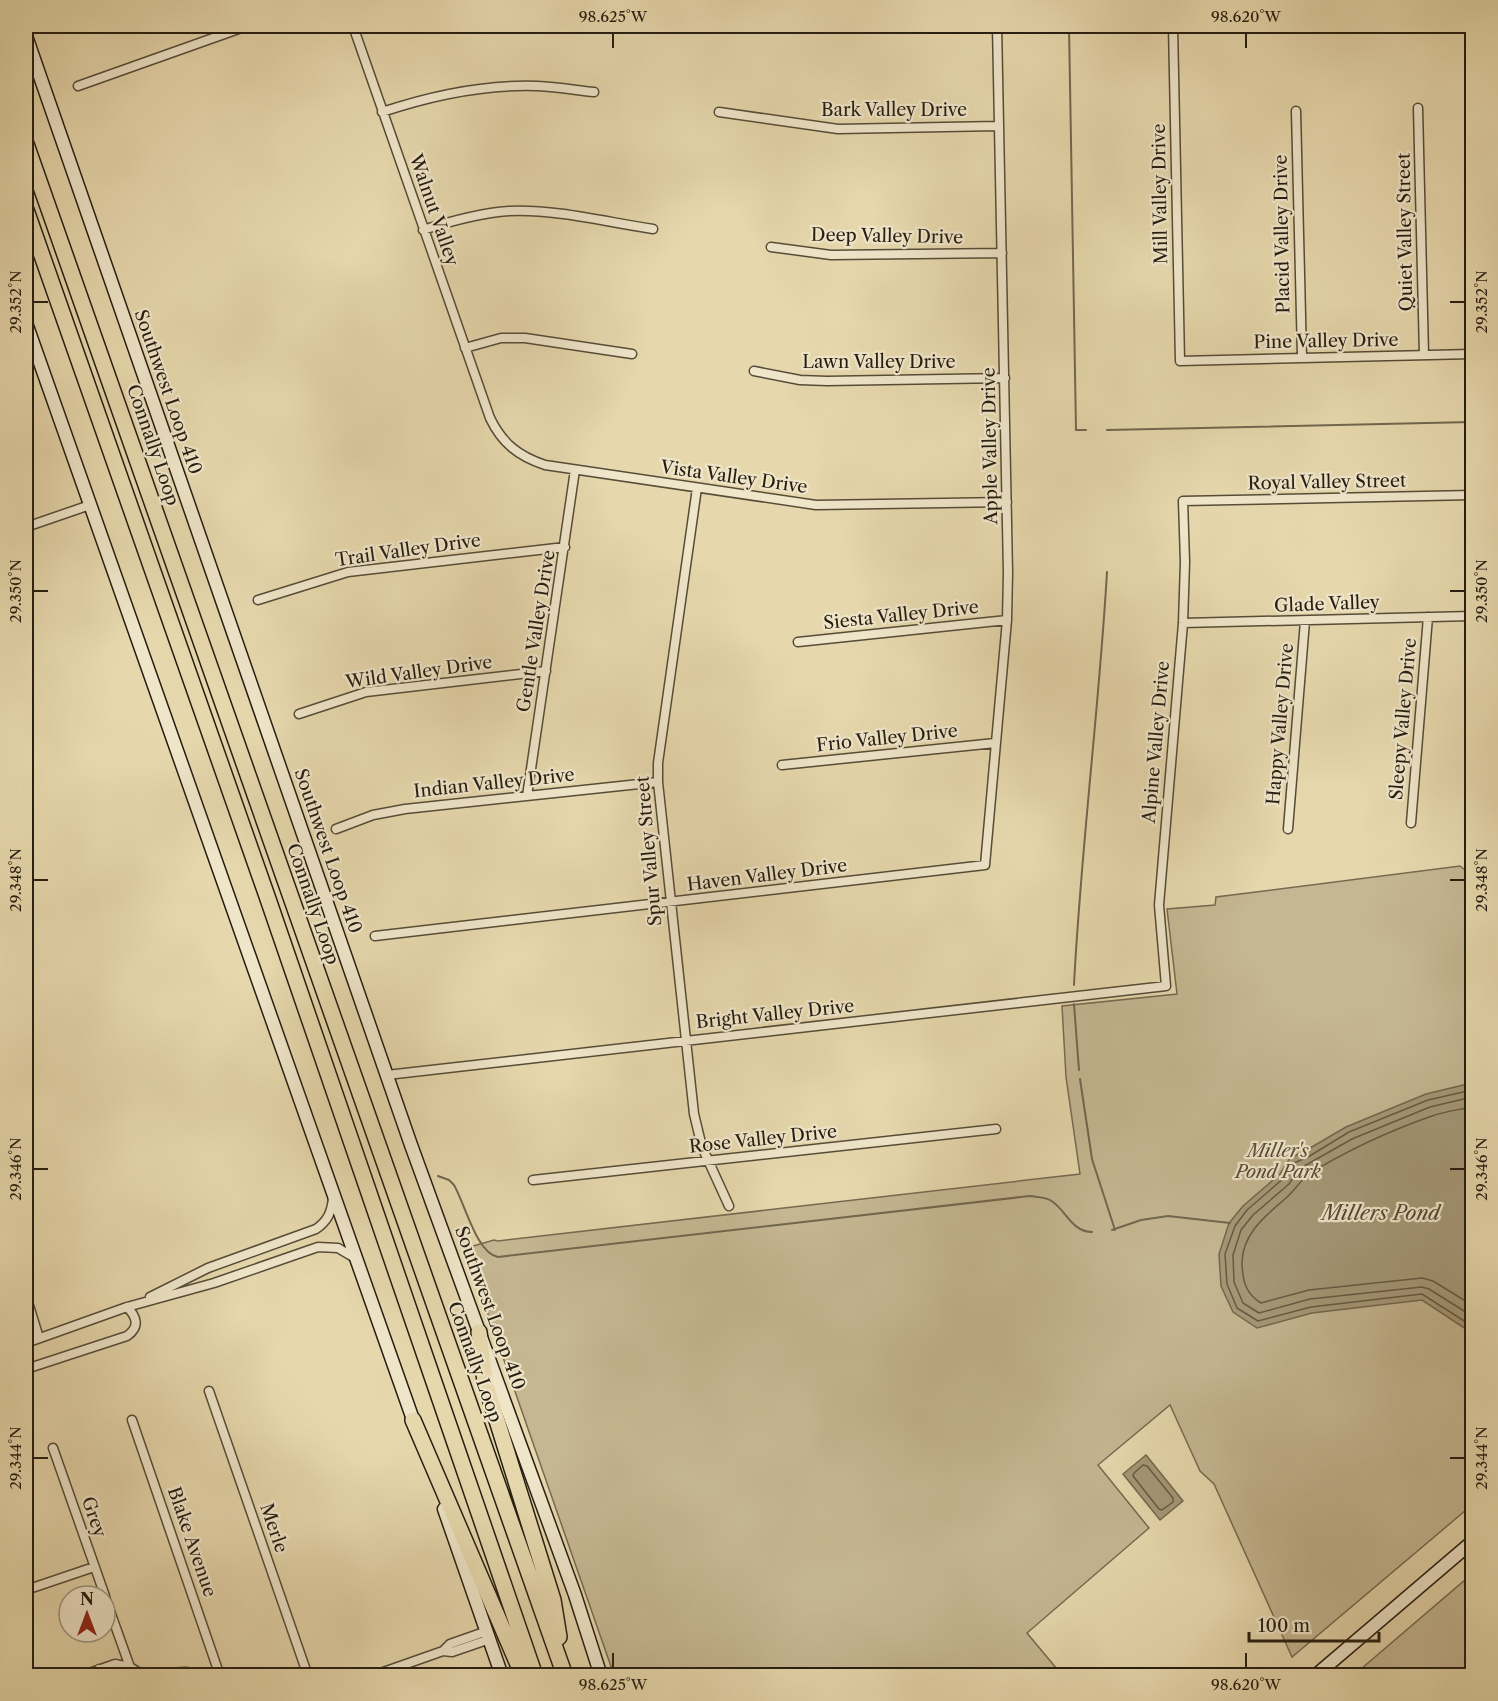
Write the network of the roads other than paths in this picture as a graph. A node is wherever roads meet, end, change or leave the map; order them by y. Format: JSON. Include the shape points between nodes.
{"nodes":[{"id":1,"x":247,"y":26,"type":"edge"},
{"id":2,"x":353,"y":26,"type":"edge"},
{"id":3,"x":997,"y":26,"type":"edge"},
{"id":4,"x":1173,"y":26,"type":"edge"},
{"id":5,"x":26,"y":36,"type":"edge"},
{"id":6,"x":78,"y":86,"type":"dead end"},
{"id":7,"x":594,"y":92,"type":"dead end"},
{"id":8,"x":1418,"y":108,"type":"dead end"},
{"id":9,"x":1296,"y":111,"type":"dead end"},
{"id":10,"x":382,"y":112,"type":"junction"},
{"id":11,"x":719,"y":112,"type":"dead end"},
{"id":12,"x":998,"y":126,"type":"junction"},
{"id":13,"x":26,"y":144,"type":"edge"},
{"id":14,"x":26,"y":210,"type":"edge"},
{"id":15,"x":653,"y":229,"type":"dead end"},
{"id":16,"x":423,"y":230,"type":"junction"},
{"id":17,"x":771,"y":247,"type":"dead end"},
{"id":18,"x":1002,"y":253,"type":"junction"},
{"id":19,"x":26,"y":323,"type":"edge"},
{"id":20,"x":465,"y":348,"type":"junction"},
{"id":21,"x":632,"y":354,"type":"dead end"},
{"id":22,"x":1473,"y":354,"type":"edge"},
{"id":23,"x":1424,"y":355,"type":"junction"},
{"id":24,"x":1302,"y":357,"type":"junction"},
{"id":25,"x":1180,"y":361,"type":"joint"},
{"id":26,"x":754,"y":371,"type":"dead end"},
{"id":27,"x":1005,"y":378,"type":"junction"},
{"id":28,"x":486,"y":405,"type":"joint"},
{"id":29,"x":575,"y":470,"type":"junction"},
{"id":30,"x":697,"y":488,"type":"junction"},
{"id":31,"x":1473,"y":495,"type":"edge"},
{"id":32,"x":1183,"y":501,"type":"joint"},
{"id":33,"x":1008,"y":502,"type":"junction"},
{"id":34,"x":90,"y":505,"type":"junction"},
{"id":35,"x":26,"y":528,"type":"edge"},
{"id":36,"x":566,"y":547,"type":"junction"},
{"id":37,"x":258,"y":600,"type":"dead end"},
{"id":38,"x":1473,"y":616,"type":"edge"},
{"id":39,"x":1428,"y":617,"type":"junction"},
{"id":40,"x":1007,"y":620,"type":"junction"},
{"id":41,"x":1305,"y":621,"type":"junction"},
{"id":42,"x":1183,"y":623,"type":"junction"},
{"id":43,"x":798,"y":642,"type":"dead end"},
{"id":44,"x":546,"y":671,"type":"junction"},
{"id":45,"x":299,"y":714,"type":"dead end"},
{"id":46,"x":995,"y":743,"type":"junction"},
{"id":47,"x":782,"y":765,"type":"dead end"},
{"id":48,"x":658,"y":783,"type":"junction"},
{"id":49,"x":527,"y":796,"type":"junction"},
{"id":50,"x":1411,"y":823,"type":"dead end"},
{"id":51,"x":336,"y":829,"type":"dead end"},
{"id":52,"x":1288,"y":829,"type":"dead end"},
{"id":53,"x":985,"y":865,"type":"joint"},
{"id":54,"x":670,"y":903,"type":"junction"},
{"id":55,"x":375,"y":936,"type":"dead end"},
{"id":56,"x":1166,"y":986,"type":"joint"},
{"id":57,"x":686,"y":1040,"type":"junction"},
{"id":58,"x":387,"y":1075,"type":"junction"},
{"id":59,"x":996,"y":1129,"type":"dead end"},
{"id":60,"x":708,"y":1161,"type":"junction"},
{"id":61,"x":533,"y":1180,"type":"dead end"},
{"id":62,"x":333,"y":1196,"type":"junction"},
{"id":63,"x":729,"y":1206,"type":"dead end"},
{"id":64,"x":252,"y":1252,"type":"junction"},
{"id":65,"x":357,"y":1260,"type":"junction"},
{"id":66,"x":258,"y":1268,"type":"junction"},
{"id":67,"x":26,"y":1296,"type":"edge"},
{"id":68,"x":127,"y":1307,"type":"junction"},
{"id":69,"x":479,"y":1332,"type":"junction"},
{"id":70,"x":39,"y":1338,"type":"junction"},
{"id":71,"x":26,"y":1343,"type":"edge"},
{"id":72,"x":26,"y":1370,"type":"edge"},
{"id":73,"x":209,"y":1391,"type":"dead end"},
{"id":74,"x":132,"y":1420,"type":"dead end"},
{"id":75,"x":413,"y":1420,"type":"junction"},
{"id":76,"x":53,"y":1448,"type":"dead end"},
{"id":77,"x":1473,"y":1542,"type":"edge"},
{"id":78,"x":94,"y":1567,"type":"junction"},
{"id":79,"x":100,"y":1584,"type":"edge"},
{"id":80,"x":26,"y":1590,"type":"edge"},
{"id":81,"x":117,"y":1631,"type":"edge"},
{"id":82,"x":488,"y":1635,"type":"junction"},
{"id":83,"x":99,"y":1669,"type":"junction"},
{"id":84,"x":131,"y":1671,"type":"edge"},
{"id":85,"x":81,"y":1676,"type":"edge"},
{"id":86,"x":115,"y":1676,"type":"edge"},
{"id":87,"x":207,"y":1676,"type":"edge"},
{"id":88,"x":220,"y":1676,"type":"edge"},
{"id":89,"x":308,"y":1676,"type":"edge"},
{"id":90,"x":372,"y":1676,"type":"edge"},
{"id":91,"x":502,"y":1676,"type":"edge"},
{"id":92,"x":523,"y":1676,"type":"edge"},
{"id":93,"x":535,"y":1676,"type":"edge"},
{"id":94,"x":565,"y":1676,"type":"edge"},
{"id":95,"x":602,"y":1676,"type":"edge"},
{"id":96,"x":1315,"y":1676,"type":"edge"}],
"edges":[{"from":1,"to":6,"type":"street"},
{"from":2,"to":10,"type":"street","name":"Walnut Valley"},
{"from":3,"to":12,"type":"street","name":"Apple Valley Drive"},
{"from":4,"to":25,"type":"street","name":"Mill Valley Drive"},
{"from":5,"to":58,"type":"main road","name":"Southwest Loop 410"},
{"from":7,"to":10,"type":"street","via":[[538,86],[492,87],[452,93]]},
{"from":8,"to":23,"type":"street","name":"Quiet Valley Street"},
{"from":9,"to":24,"type":"street","name":"Placid Valley Drive"},
{"from":10,"to":16,"type":"street","name":"Walnut Valley"},
{"from":11,"to":12,"type":"street","name":"Bark Valley Drive","via":[[838,129]]},
{"from":12,"to":18,"type":"street","name":"Apple Valley Drive"},
{"from":13,"to":94,"type":"highway","name":"Connally Loop"},
{"from":14,"to":93,"type":"highway"},
{"from":15,"to":16,"type":"street","via":[[563,214],[511,211]]},
{"from":16,"to":20,"type":"street","name":"Walnut Valley"},
{"from":17,"to":18,"type":"street","name":"Deep Valley Drive","via":[[831,255]]},
{"from":18,"to":27,"type":"street","name":"Apple Valley Drive"},
{"from":19,"to":34,"type":"main road"},
{"from":20,"to":21,"type":"street","via":[[501,338],[525,338]]},
{"from":20,"to":28,"type":"street","name":"Walnut Valley"},
{"from":22,"to":23,"type":"street","name":"Pine Valley Drive"},
{"from":23,"to":24,"type":"street","name":"Pine Valley Drive"},
{"from":24,"to":25,"type":"street","name":"Pine Valley Drive"},
{"from":26,"to":27,"type":"street","name":"Lawn Valley Drive","via":[[827,381]]},
{"from":27,"to":33,"type":"street","name":"Apple Valley Drive"},
{"from":28,"to":29,"type":"street","name":"Vista Valley Drive","via":[[497,432],[516,452],[544,465]]},
{"from":29,"to":30,"type":"street","name":"Vista Valley Drive"},
{"from":29,"to":36,"type":"street","name":"Gentle Valley Drive"},
{"from":30,"to":33,"type":"street","name":"Vista Valley Drive","via":[[816,505]]},
{"from":30,"to":48,"type":"street","name":"Spur Valley Street"},
{"from":31,"to":32,"type":"street","name":"Royal Valley Street"},
{"from":32,"to":42,"type":"street","name":"Alpine Valley Drive"},
{"from":33,"to":40,"type":"street","name":"Apple Valley Drive"},
{"from":34,"to":35,"type":"street"},
{"from":34,"to":62,"type":"main road"},
{"from":36,"to":37,"type":"street","name":"Trail Valley Drive","via":[[348,572]]},
{"from":36,"to":44,"type":"street","name":"Gentle Valley Drive"},
{"from":38,"to":39,"type":"street","name":"Glade Valley"},
{"from":39,"to":41,"type":"street","name":"Glade Valley"},
{"from":39,"to":50,"type":"street","name":"Sleepy Valley Drive"},
{"from":40,"to":43,"type":"street","name":"Siesta Valley Drive"},
{"from":40,"to":46,"type":"street","name":"Apple Valley Drive"},
{"from":41,"to":42,"type":"street","name":"Glade Valley"},
{"from":41,"to":52,"type":"street","name":"Happy Valley Drive"},
{"from":42,"to":56,"type":"street","name":"Alpine Valley Drive","via":[[1159,904]]},
{"from":44,"to":45,"type":"street","name":"Wild Valley Drive","via":[[366,692]]},
{"from":44,"to":49,"type":"street","name":"Gentle Valley Drive"},
{"from":46,"to":47,"type":"street","name":"Frio Valley Drive"},
{"from":46,"to":53,"type":"street","name":"Apple Valley Drive"},
{"from":48,"to":49,"type":"street","name":"Indian Valley Drive"},
{"from":48,"to":54,"type":"street","name":"Spur Valley Street"},
{"from":49,"to":51,"type":"street","name":"Indian Valley Drive","via":[[405,809]]},
{"from":53,"to":54,"type":"street","name":"Haven Valley Drive"},
{"from":54,"to":55,"type":"street","name":"Haven Valley Drive"},
{"from":54,"to":57,"type":"street","name":"Spur Valley Street"},
{"from":56,"to":57,"type":"street","name":"Bright Valley Drive"},
{"from":57,"to":58,"type":"street","name":"Bright Valley Drive"},
{"from":57,"to":60,"type":"street","name":"Spur Valley Street","via":[[698,1132]]},
{"from":58,"to":69,"type":"main road","name":"Southwest Loop 410"},
{"from":59,"to":60,"type":"street","name":"Rose Valley Drive"},
{"from":60,"to":61,"type":"street","name":"Rose Valley Drive"},
{"from":60,"to":63,"type":"street","name":"Spur Valley Street"},
{"from":62,"to":64,"type":"street","via":[[330,1214],[323,1225]]},
{"from":62,"to":65,"type":"main road"},
{"from":64,"to":66,"type":"street"},
{"from":64,"to":68,"type":"street","via":[[208,1268]]},
{"from":65,"to":66,"type":"street","via":[[338,1248],[318,1247]]},
{"from":65,"to":75,"type":"main road"},
{"from":66,"to":68,"type":"street"},
{"from":67,"to":70,"type":"street"},
{"from":68,"to":70,"type":"street"},
{"from":68,"to":72,"type":"street","via":[[136,1323],[127,1336]]},
{"from":69,"to":94,"type":"highway","via":[[485,1382],[553,1600]]},
{"from":69,"to":95,"type":"main road","name":"Southwest Loop 410"},
{"from":70,"to":71,"type":"street"},
{"from":73,"to":89,"type":"street","name":"Merle"},
{"from":74,"to":88,"type":"street","name":"Blake Avenue"},
{"from":75,"to":82,"type":"main road"},
{"from":75,"to":92,"type":"highway"},
{"from":76,"to":78,"type":"street","name":"Grey"},
{"from":77,"to":96,"type":"main road"},
{"from":78,"to":79,"type":"street","name":"Grey"},
{"from":78,"to":80,"type":"street"},
{"from":81,"to":84,"type":"street","name":"Grey"},
{"from":82,"to":90,"type":"street","via":[[450,1644],[443,1651]]},
{"from":82,"to":91,"type":"main road"},
{"from":83,"to":84,"type":"street","via":[[115,1664]]},
{"from":83,"to":85,"type":"street"},
{"from":83,"to":86,"type":"street"},
{"from":84,"to":87,"type":"street"}]}
